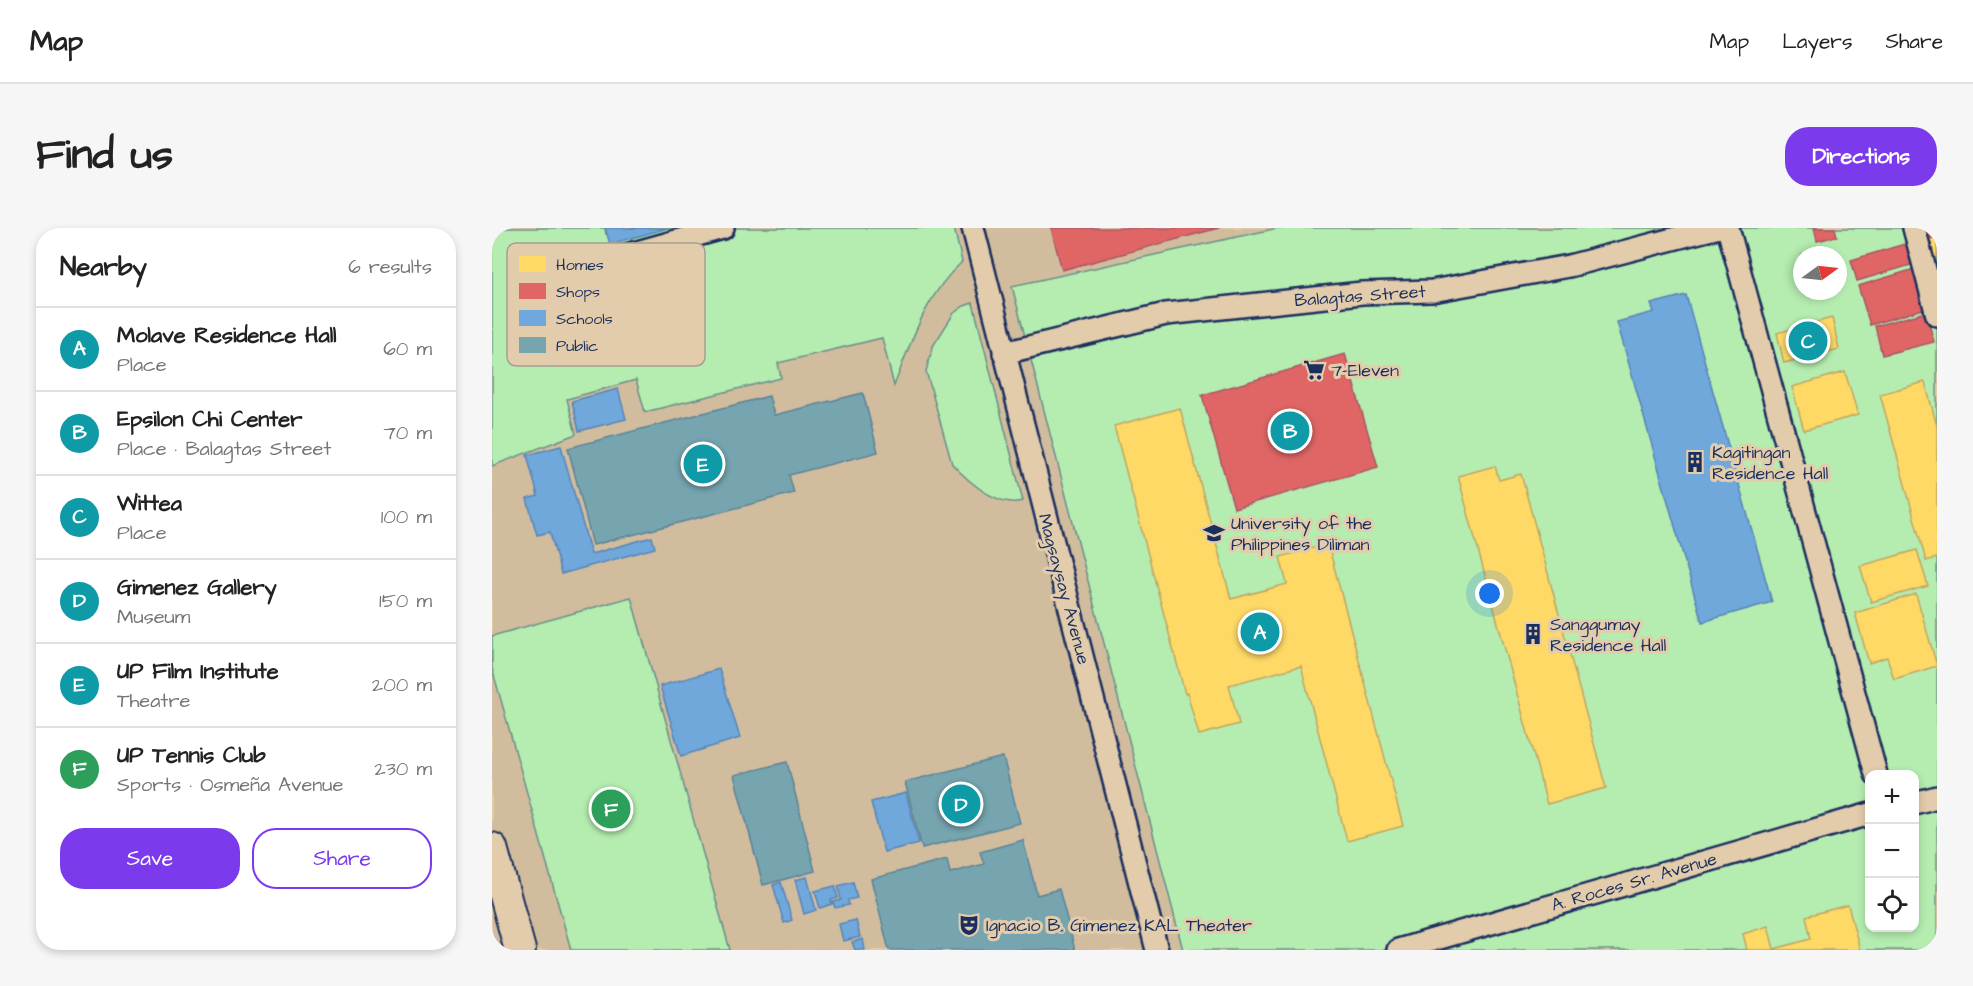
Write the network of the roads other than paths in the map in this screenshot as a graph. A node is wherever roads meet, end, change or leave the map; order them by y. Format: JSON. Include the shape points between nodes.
{"nodes":[{"id":1,"x":723,"y":228,"type":"edge"},
{"id":2,"x":973,"y":228,"type":"edge"},
{"id":3,"x":1715,"y":228,"type":"edge"},
{"id":4,"x":1728,"y":228,"type":"edge"},
{"id":5,"x":1914,"y":228,"type":"edge"},
{"id":6,"x":669,"y":243,"type":"edge"},
{"id":7,"x":1937,"y":315,"type":"edge"},
{"id":8,"x":1004,"y":353,"type":"junction"},
{"id":9,"x":1875,"y":770,"type":"edge"},
{"id":10,"x":1937,"y":797,"type":"edge"},
{"id":11,"x":1919,"y":802,"type":"edge"},
{"id":12,"x":1865,"y":815,"type":"edge"},
{"id":13,"x":492,"y":848,"type":"edge"},
{"id":14,"x":520,"y":950,"type":"edge"},
{"id":15,"x":1157,"y":950,"type":"edge"},
{"id":16,"x":1398,"y":950,"type":"edge"}],
"edges":[{"from":1,"to":6,"type":"street"},
{"from":2,"to":8,"type":"street","name":"Magsaysay Avenue"},
{"from":3,"to":8,"type":"street","name":"Balagtas Street","via":[[1569,266],[1443,289],[1362,293],[1166,314]]},
{"from":4,"to":9,"type":"street"},
{"from":5,"to":7,"type":"street"},
{"from":8,"to":15,"type":"street","name":"Magsaysay Avenue"},
{"from":10,"to":11,"type":"street"},
{"from":12,"to":16,"type":"street","name":"A. Roces Sr. Avenue"},
{"from":13,"to":14,"type":"street"}]}
